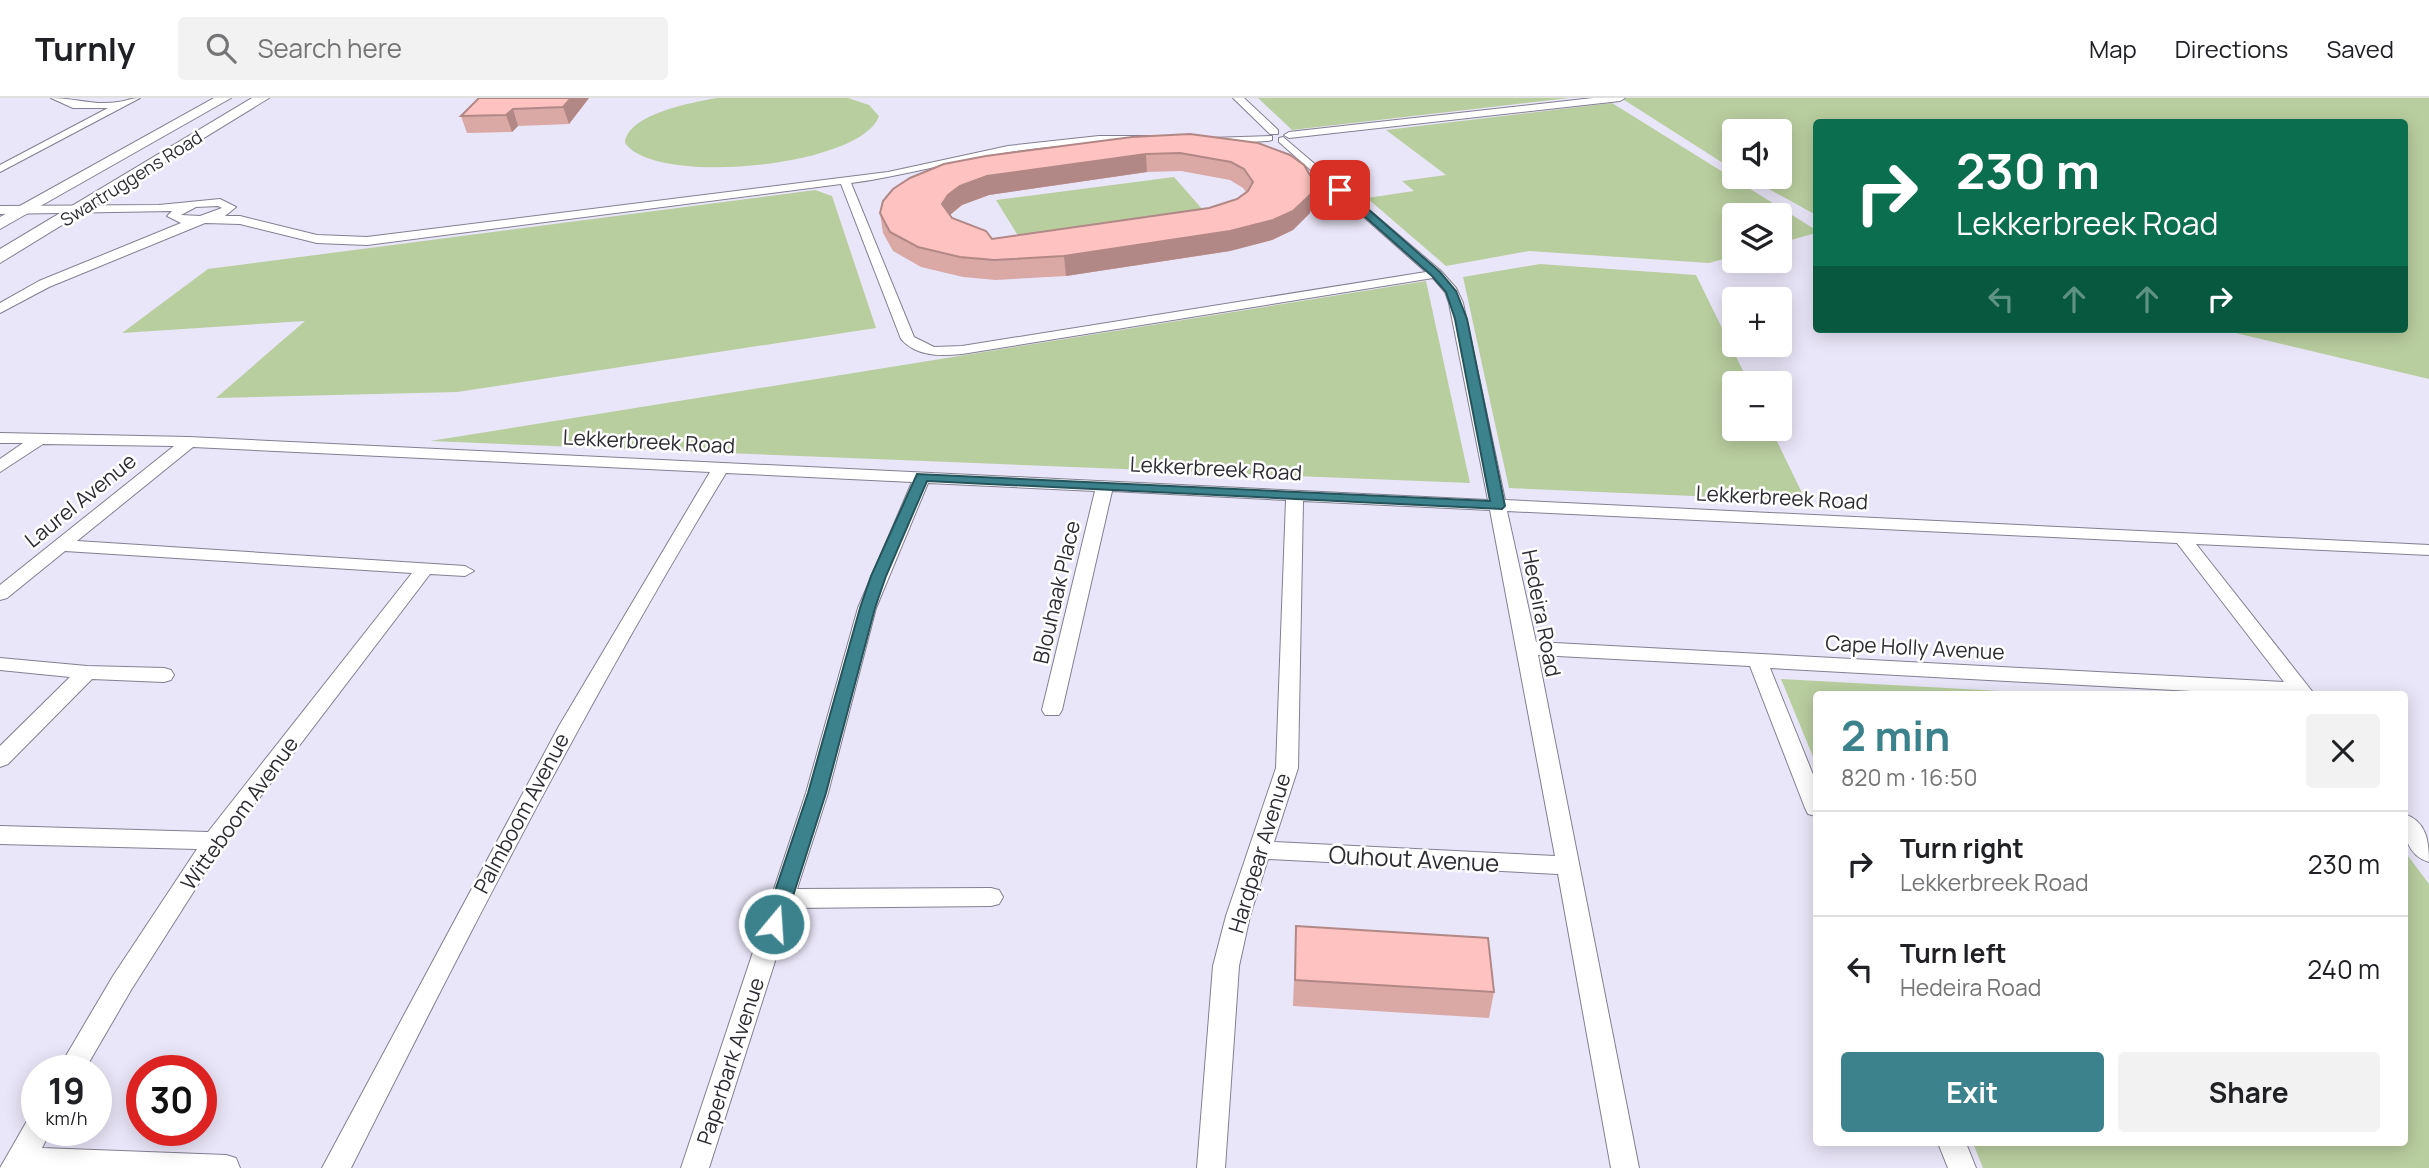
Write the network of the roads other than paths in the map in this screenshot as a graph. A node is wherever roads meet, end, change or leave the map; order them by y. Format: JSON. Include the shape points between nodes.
{"nodes":[{"id":1,"x":56,"y":98,"type":"edge"},
{"id":2,"x":135,"y":98,"type":"edge"},
{"id":3,"x":224,"y":98,"type":"edge"},
{"id":4,"x":261,"y":98,"type":"edge"},
{"id":5,"x":1238,"y":98,"type":"edge"},
{"id":6,"x":1620,"y":98,"type":"edge"},
{"id":7,"x":122,"y":105,"type":"junction"},
{"id":8,"x":1279,"y":136,"type":"junction"},
{"id":9,"x":16,"y":161,"type":"junction"},
{"id":10,"x":0,"y":162,"type":"edge"},
{"id":11,"x":0,"y":169,"type":"edge"},
{"id":12,"x":845,"y":181,"type":"junction"},
{"id":13,"x":193,"y":205,"type":"junction"},
{"id":14,"x":159,"y":209,"type":"junction"},
{"id":15,"x":228,"y":209,"type":"junction"},
{"id":16,"x":0,"y":210,"type":"edge"},
{"id":17,"x":24,"y":210,"type":"junction"},
{"id":18,"x":77,"y":211,"type":"junction"},
{"id":19,"x":174,"y":216,"type":"junction"},
{"id":20,"x":202,"y":219,"type":"junction"},
{"id":21,"x":240,"y":220,"type":"junction"},
{"id":22,"x":0,"y":224,"type":"edge"},
{"id":23,"x":167,"y":231,"type":"junction"},
{"id":24,"x":0,"y":257,"type":"edge"},
{"id":25,"x":1436,"y":274,"type":"junction"},
{"id":26,"x":0,"y":309,"type":"edge"},
{"id":27,"x":0,"y":438,"type":"edge"},
{"id":28,"x":38,"y":440,"type":"junction"},
{"id":29,"x":189,"y":442,"type":"junction"},
{"id":30,"x":0,"y":467,"type":"edge"},
{"id":31,"x":721,"y":467,"type":"junction"},
{"id":32,"x":922,"y":477,"type":"junction"},
{"id":33,"x":1105,"y":485,"type":"junction"},
{"id":34,"x":1295,"y":495,"type":"junction"},
{"id":35,"x":1497,"y":506,"type":"junction"},
{"id":36,"x":2183,"y":539,"type":"junction"},
{"id":37,"x":61,"y":545,"type":"junction"},
{"id":38,"x":2429,"y":550,"type":"edge"},
{"id":39,"x":425,"y":568,"type":"junction"},
{"id":40,"x":465,"y":570,"type":"dead end"},
{"id":41,"x":0,"y":594,"type":"edge"},
{"id":42,"x":1527,"y":648,"type":"junction"},
{"id":43,"x":1758,"y":662,"type":"junction"},
{"id":44,"x":0,"y":664,"type":"edge"},
{"id":45,"x":87,"y":672,"type":"junction"},
{"id":46,"x":164,"y":676,"type":"dead end"},
{"id":47,"x":2285,"y":691,"type":"edge"},
{"id":48,"x":2302,"y":691,"type":"edge"},
{"id":49,"x":1052,"y":710,"type":"dead end"},
{"id":50,"x":0,"y":759,"type":"edge"},
{"id":51,"x":1813,"y":800,"type":"edge"},
{"id":52,"x":2408,"y":827,"type":"edge"},
{"id":53,"x":0,"y":835,"type":"edge"},
{"id":54,"x":214,"y":841,"type":"junction"},
{"id":55,"x":1261,"y":850,"type":"junction"},
{"id":56,"x":2429,"y":853,"type":"edge"},
{"id":57,"x":1567,"y":866,"type":"junction"},
{"id":58,"x":991,"y":897,"type":"dead end"},
{"id":59,"x":782,"y":900,"type":"junction"},
{"id":60,"x":79,"y":1055,"type":"edge"},
{"id":61,"x":27,"y":1146,"type":"edge"},
{"id":62,"x":1953,"y":1146,"type":"edge"},
{"id":63,"x":16,"y":1164,"type":"edge"},
{"id":64,"x":226,"y":1168,"type":"edge"},
{"id":65,"x":336,"y":1168,"type":"edge"},
{"id":66,"x":695,"y":1168,"type":"edge"},
{"id":67,"x":1210,"y":1168,"type":"edge"},
{"id":68,"x":1625,"y":1168,"type":"edge"},
{"id":69,"x":1962,"y":1168,"type":"edge"}],
"edges":[{"from":1,"to":7,"type":"street","via":[[73,105]]},
{"from":2,"to":7,"type":"street"},
{"from":3,"to":17,"type":"main road","name":"Swartruggens Road"},
{"from":4,"to":18,"type":"main road","name":"Swartruggens Road"},
{"from":5,"to":8,"type":"street","name":"Hedeira Road"},
{"from":6,"to":8,"type":"street"},
{"from":7,"to":9,"type":"street"},
{"from":8,"to":12,"type":"street","via":[[1125,137],[1008,149]]},
{"from":8,"to":25,"type":"street","name":"Hedeira Road"},
{"from":9,"to":10,"type":"street"},
{"from":9,"to":11,"type":"street"},
{"from":12,"to":21,"type":"street","via":[[367,241],[317,239]]},
{"from":12,"to":25,"type":"street","via":[[908,339],[928,351],[962,351]]},
{"from":13,"to":14,"type":"street"},
{"from":13,"to":15,"type":"street","via":[[220,202],[229,204]]},
{"from":13,"to":19,"type":"street"},
{"from":14,"to":18,"type":"street"},
{"from":14,"to":19,"type":"street"},
{"from":15,"to":20,"type":"street"},
{"from":15,"to":21,"type":"street"},
{"from":16,"to":17,"type":"street"},
{"from":17,"to":18,"type":"street"},
{"from":17,"to":22,"type":"main road","name":"Swartruggens Road"},
{"from":18,"to":24,"type":"main road","name":"Swartruggens Road"},
{"from":19,"to":20,"type":"street"},
{"from":19,"to":23,"type":"street"},
{"from":20,"to":21,"type":"street"},
{"from":20,"to":23,"type":"street"},
{"from":23,"to":26,"type":"street","via":[[44,284]]},
{"from":25,"to":35,"type":"street","name":"Hedeira Road","via":[[1451,291],[1461,319]]},
{"from":27,"to":28,"type":"street","name":"Lekkerbreek Road"},
{"from":28,"to":29,"type":"street","name":"Lekkerbreek Road"},
{"from":28,"to":30,"type":"street"},
{"from":29,"to":31,"type":"street","name":"Lekkerbreek Road"},
{"from":29,"to":37,"type":"street","name":"Laurel Avenue"},
{"from":31,"to":32,"type":"street","name":"Lekkerbreek Road"},
{"from":31,"to":65,"type":"street","name":"Palmboom Avenue","via":[[619,635],[511,830]]},
{"from":32,"to":33,"type":"street","name":"Lekkerbreek Road"},
{"from":32,"to":59,"type":"street","name":"Paperbark Avenue","via":[[867,608],[817,793]]},
{"from":33,"to":34,"type":"street","name":"Lekkerbreek Road"},
{"from":33,"to":49,"type":"street","name":"Blouhaak Place"},
{"from":34,"to":35,"type":"street","name":"Lekkerbreek Road"},
{"from":34,"to":55,"type":"street","name":"Hardpear Avenue","via":[[1287,768]]},
{"from":35,"to":36,"type":"street","name":"Lekkerbreek Road"},
{"from":35,"to":42,"type":"street","name":"Hedeira Road"},
{"from":36,"to":38,"type":"street","name":"Lekkerbreek Road"},
{"from":36,"to":48,"type":"street"},
{"from":37,"to":39,"type":"street"},
{"from":37,"to":41,"type":"street","name":"Laurel Avenue"},
{"from":39,"to":40,"type":"street"},
{"from":39,"to":54,"type":"street","name":"Witteboom Avenue"},
{"from":42,"to":43,"type":"street","name":"Cape Holly Avenue"},
{"from":42,"to":57,"type":"street","name":"Hedeira Road"},
{"from":43,"to":47,"type":"street","name":"Cape Holly Avenue"},
{"from":43,"to":51,"type":"street"},
{"from":44,"to":45,"type":"street"},
{"from":45,"to":46,"type":"street"},
{"from":45,"to":50,"type":"street"},
{"from":52,"to":56,"type":"street"},
{"from":53,"to":54,"type":"street"},
{"from":54,"to":60,"type":"street","name":"Witteboom Avenue"},
{"from":55,"to":57,"type":"street","name":"Ouhout Avenue"},
{"from":55,"to":67,"type":"street","name":"Hardpear Avenue","via":[[1226,966]]},
{"from":57,"to":68,"type":"street","name":"Hedeira Road"},
{"from":58,"to":59,"type":"street"},
{"from":59,"to":66,"type":"street","name":"Paperbark Avenue"},
{"from":61,"to":63,"type":"street"},
{"from":62,"to":69,"type":"street"},
{"from":63,"to":64,"type":"street"}]}
